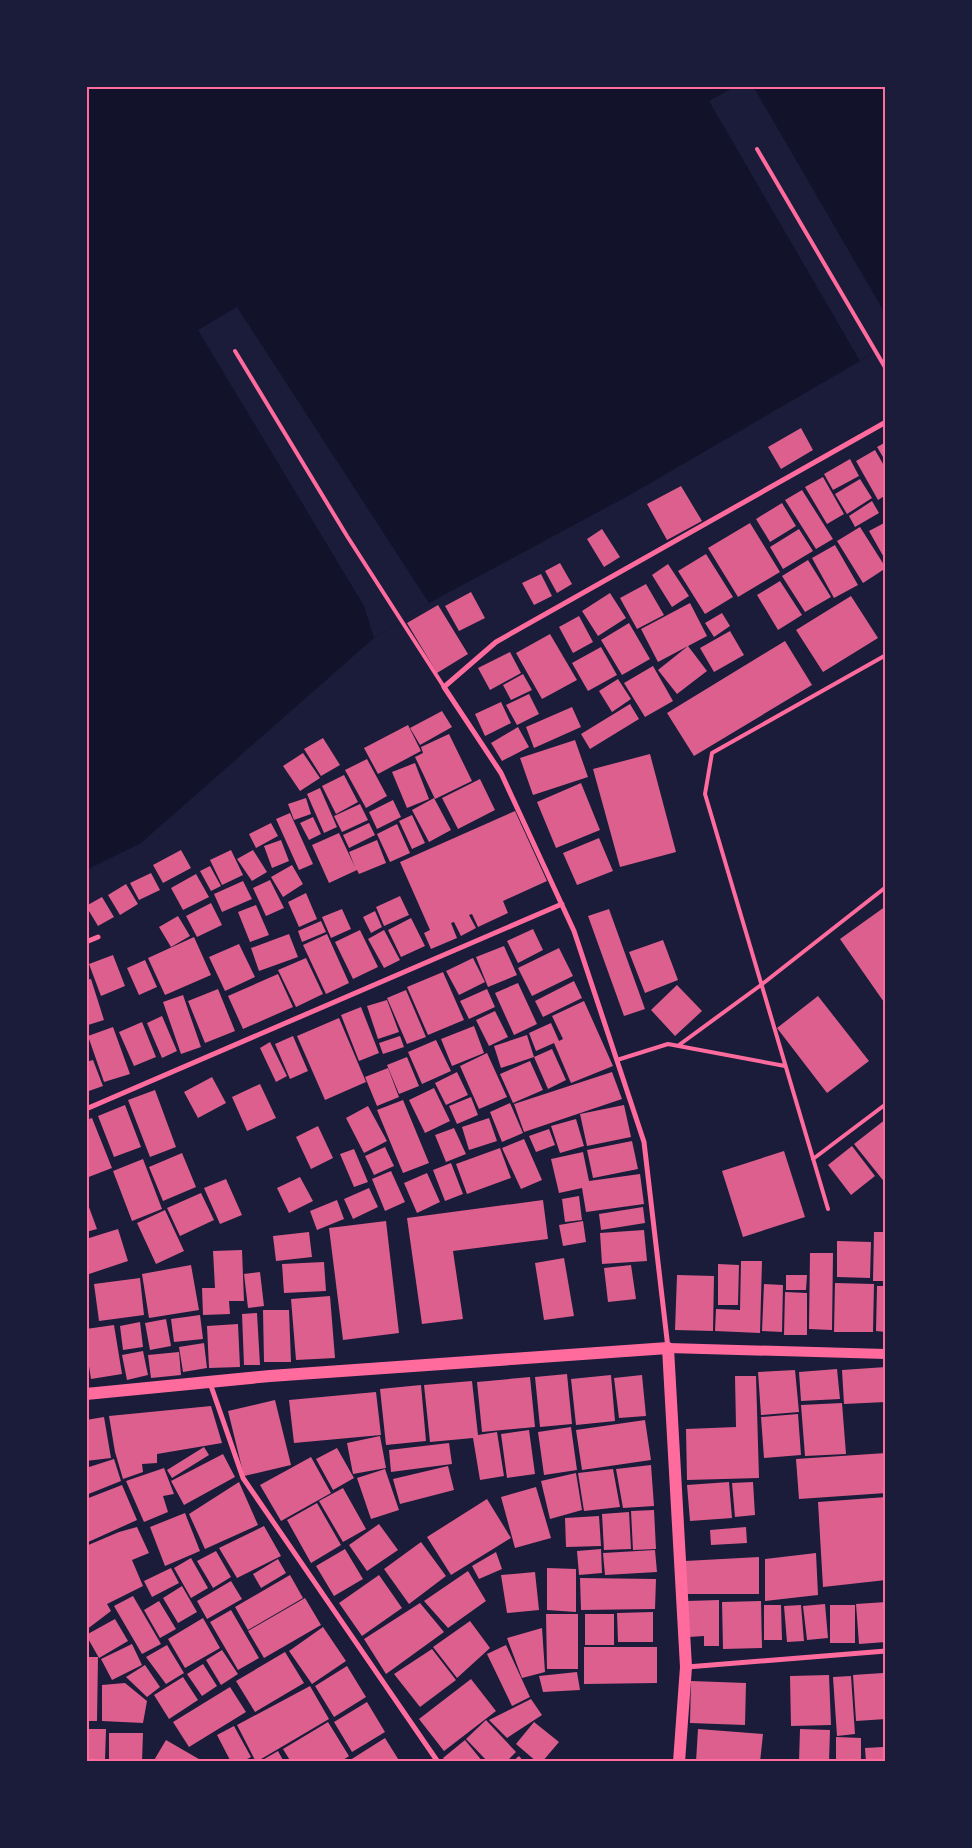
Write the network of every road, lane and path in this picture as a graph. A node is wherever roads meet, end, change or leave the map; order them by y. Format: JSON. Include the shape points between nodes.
{"nodes":[{"id":1,"x":757,"y":148,"type":"dead end"},
{"id":2,"x":235,"y":351,"type":"dead end"},
{"id":3,"x":886,"y":370,"type":"edge"},
{"id":4,"x":886,"y":422,"type":"edge"},
{"id":5,"x":886,"y":654,"type":"edge"},
{"id":6,"x":444,"y":687,"type":"junction"},
{"id":7,"x":886,"y":887,"type":"edge"},
{"id":8,"x":562,"y":904,"type":"junction"},
{"id":9,"x":98,"y":937,"type":"dead end"},
{"id":10,"x":86,"y":942,"type":"edge"},
{"id":11,"x":762,"y":985,"type":"junction"},
{"id":12,"x":679,"y":1045,"type":"junction"},
{"id":13,"x":617,"y":1060,"type":"junction"},
{"id":14,"x":785,"y":1066,"type":"junction"},
{"id":15,"x":886,"y":1104,"type":"edge"},
{"id":16,"x":86,"y":1109,"type":"edge"},
{"id":17,"x":813,"y":1160,"type":"junction"},
{"id":18,"x":828,"y":1208,"type":"dead end"},
{"id":19,"x":668,"y":1348,"type":"junction"},
{"id":20,"x":886,"y":1354,"type":"edge"},
{"id":21,"x":210,"y":1382,"type":"junction"},
{"id":22,"x":86,"y":1394,"type":"edge"},
{"id":23,"x":886,"y":1651,"type":"edge"},
{"id":24,"x":686,"y":1667,"type":"junction"},
{"id":25,"x":438,"y":1762,"type":"edge"},
{"id":26,"x":679,"y":1762,"type":"edge"}],
"edges":[{"from":1,"to":3,"type":"lane"},
{"from":2,"to":6,"type":"lane","via":[[347,536]]},
{"from":4,"to":6,"type":"street","via":[[496,642]]},
{"from":5,"to":11,"type":"lane","via":[[712,753],[705,794]]},
{"from":6,"to":8,"type":"street","via":[[502,773]]},
{"from":7,"to":11,"type":"lane"},
{"from":8,"to":13,"type":"street"},
{"from":8,"to":16,"type":"street"},
{"from":9,"to":10,"type":"street"},
{"from":11,"to":12,"type":"lane"},
{"from":11,"to":14,"type":"lane"},
{"from":12,"to":13,"type":"lane","via":[[668,1044]]},
{"from":12,"to":14,"type":"lane"},
{"from":13,"to":19,"type":"street","via":[[644,1142]]},
{"from":14,"to":17,"type":"lane"},
{"from":15,"to":17,"type":"lane"},
{"from":17,"to":18,"type":"lane"},
{"from":19,"to":20,"type":"main road"},
{"from":19,"to":21,"type":"main road"},
{"from":19,"to":24,"type":"main road"},
{"from":21,"to":22,"type":"main road"},
{"from":21,"to":25,"type":"street","via":[[243,1478]]},
{"from":23,"to":24,"type":"street"},
{"from":24,"to":26,"type":"main road"}]}
